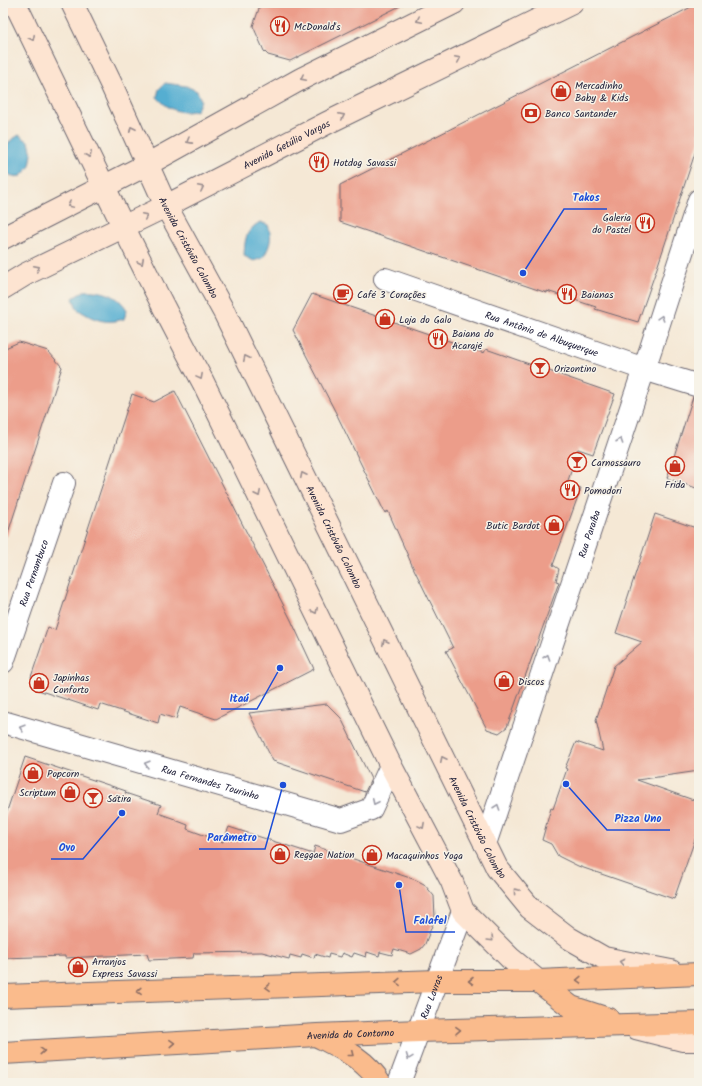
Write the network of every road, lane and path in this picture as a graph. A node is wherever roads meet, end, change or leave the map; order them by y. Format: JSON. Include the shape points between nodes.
{"nodes":[{"id":1,"x":15,"y":3,"type":"edge"},
{"id":2,"x":72,"y":3,"type":"edge"},
{"id":3,"x":454,"y":3,"type":"edge"},
{"id":4,"x":572,"y":3,"type":"edge"},
{"id":5,"x":148,"y":164,"type":"junction"},
{"id":6,"x":105,"y":187,"type":"junction"},
{"id":7,"x":699,"y":200,"type":"edge"},
{"id":8,"x":166,"y":206,"type":"junction"},
{"id":9,"x":123,"y":227,"type":"junction"},
{"id":10,"x":3,"y":238,"type":"edge"},
{"id":11,"x":385,"y":279,"type":"dead end"},
{"id":12,"x":3,"y":288,"type":"edge"},
{"id":13,"x":644,"y":369,"type":"junction"},
{"id":14,"x":699,"y":386,"type":"edge"},
{"id":15,"x":64,"y":483,"type":"dead end"},
{"id":16,"x":3,"y":662,"type":"edge"},
{"id":17,"x":3,"y":722,"type":"edge"},
{"id":18,"x":391,"y":766,"type":"junction"},
{"id":19,"x":485,"y":844,"type":"junction"},
{"id":20,"x":464,"y":911,"type":"junction"},
{"id":21,"x":693,"y":975,"type":"edge"},
{"id":22,"x":437,"y":981,"type":"junction"},
{"id":23,"x":538,"y":981,"type":"junction"},
{"id":24,"x":3,"y":996,"type":"edge"},
{"id":25,"x":699,"y":1023,"type":"edge"},
{"id":26,"x":625,"y":1025,"type":"junction"},
{"id":27,"x":419,"y":1031,"type":"junction"},
{"id":28,"x":317,"y":1035,"type":"junction"},
{"id":29,"x":699,"y":1040,"type":"edge"},
{"id":30,"x":3,"y":1053,"type":"edge"},
{"id":31,"x":380,"y":1083,"type":"edge"},
{"id":32,"x":399,"y":1083,"type":"edge"}],
"edges":[{"from":1,"to":6,"type":"main road","one_way":true},
{"from":5,"to":2,"type":"main road","name":"Avenida Cristóvão Colombo","one_way":true},
{"from":3,"to":5,"type":"main road","one_way":true,"via":[[301,79]]},
{"from":8,"to":4,"type":"main road","name":"Avenida Getúlio Vargas","one_way":true,"via":[[320,126]]},
{"from":5,"to":6,"type":"main road"},
{"from":5,"to":8,"type":"main road","name":"Avenida Cristóvão Colombo"},
{"from":6,"to":9,"type":"main road"},
{"from":6,"to":10,"type":"main road","one_way":true},
{"from":13,"to":7,"type":"street","name":"Rua Paraíba","one_way":true},
{"from":9,"to":8,"type":"main road","name":"Avenida Getúlio Vargas","one_way":true},
{"from":19,"to":8,"type":"main road","name":"Avenida Cristóvão Colombo","one_way":true,"via":[[224,312]]},
{"from":12,"to":9,"type":"main road","name":"Avenida Getúlio Vargas","one_way":true,"via":[[26,274]]},
{"from":9,"to":18,"type":"main road","one_way":true,"via":[[203,382]]},
{"from":11,"to":13,"type":"street","name":"Rua Antônio de Albuquerque"},
{"from":13,"to":14,"type":"street","name":"Rua Antônio de Albuquerque"},
{"from":19,"to":13,"type":"street","name":"Rua Paraíba","one_way":true},
{"from":15,"to":16,"type":"street","name":"Rua Pernambuco"},
{"from":18,"to":17,"type":"street","name":"Rua Fernandes Tourinho","one_way":true,"via":[[371,809],[341,820]]},
{"from":18,"to":20,"type":"main road","one_way":true,"via":[[452,882]]},
{"from":21,"to":19,"type":"main road","name":"Avenida Cristóvão Colombo","one_way":true,"via":[[604,958],[569,938],[530,908],[497,868]]},
{"from":20,"to":22,"type":"street","name":"Rua Lavras"},
{"from":20,"to":23,"type":"main road","one_way":true,"via":[[510,958]]},
{"from":21,"to":23,"type":"main road","one_way":true},
{"from":23,"to":22,"type":"main road","one_way":true},
{"from":22,"to":24,"type":"main road","one_way":true},
{"from":22,"to":27,"type":"street","name":"Rua Lavras"},
{"from":23,"to":26,"type":"main road","via":[[571,1007]]},
{"from":25,"to":26,"type":"main road","name":"Avenida do Contorno"},
{"from":27,"to":26,"type":"main road","name":"Avenida do Contorno","one_way":true},
{"from":26,"to":29,"type":"main road","via":[[683,1040]]},
{"from":27,"to":28,"type":"main road","name":"Avenida do Contorno"},
{"from":27,"to":32,"type":"street","name":"Rua Lavras","one_way":true},
{"from":30,"to":28,"type":"main road","name":"Avenida do Contorno","one_way":true},
{"from":28,"to":31,"type":"main road","one_way":true,"via":[[349,1052]]}]}
